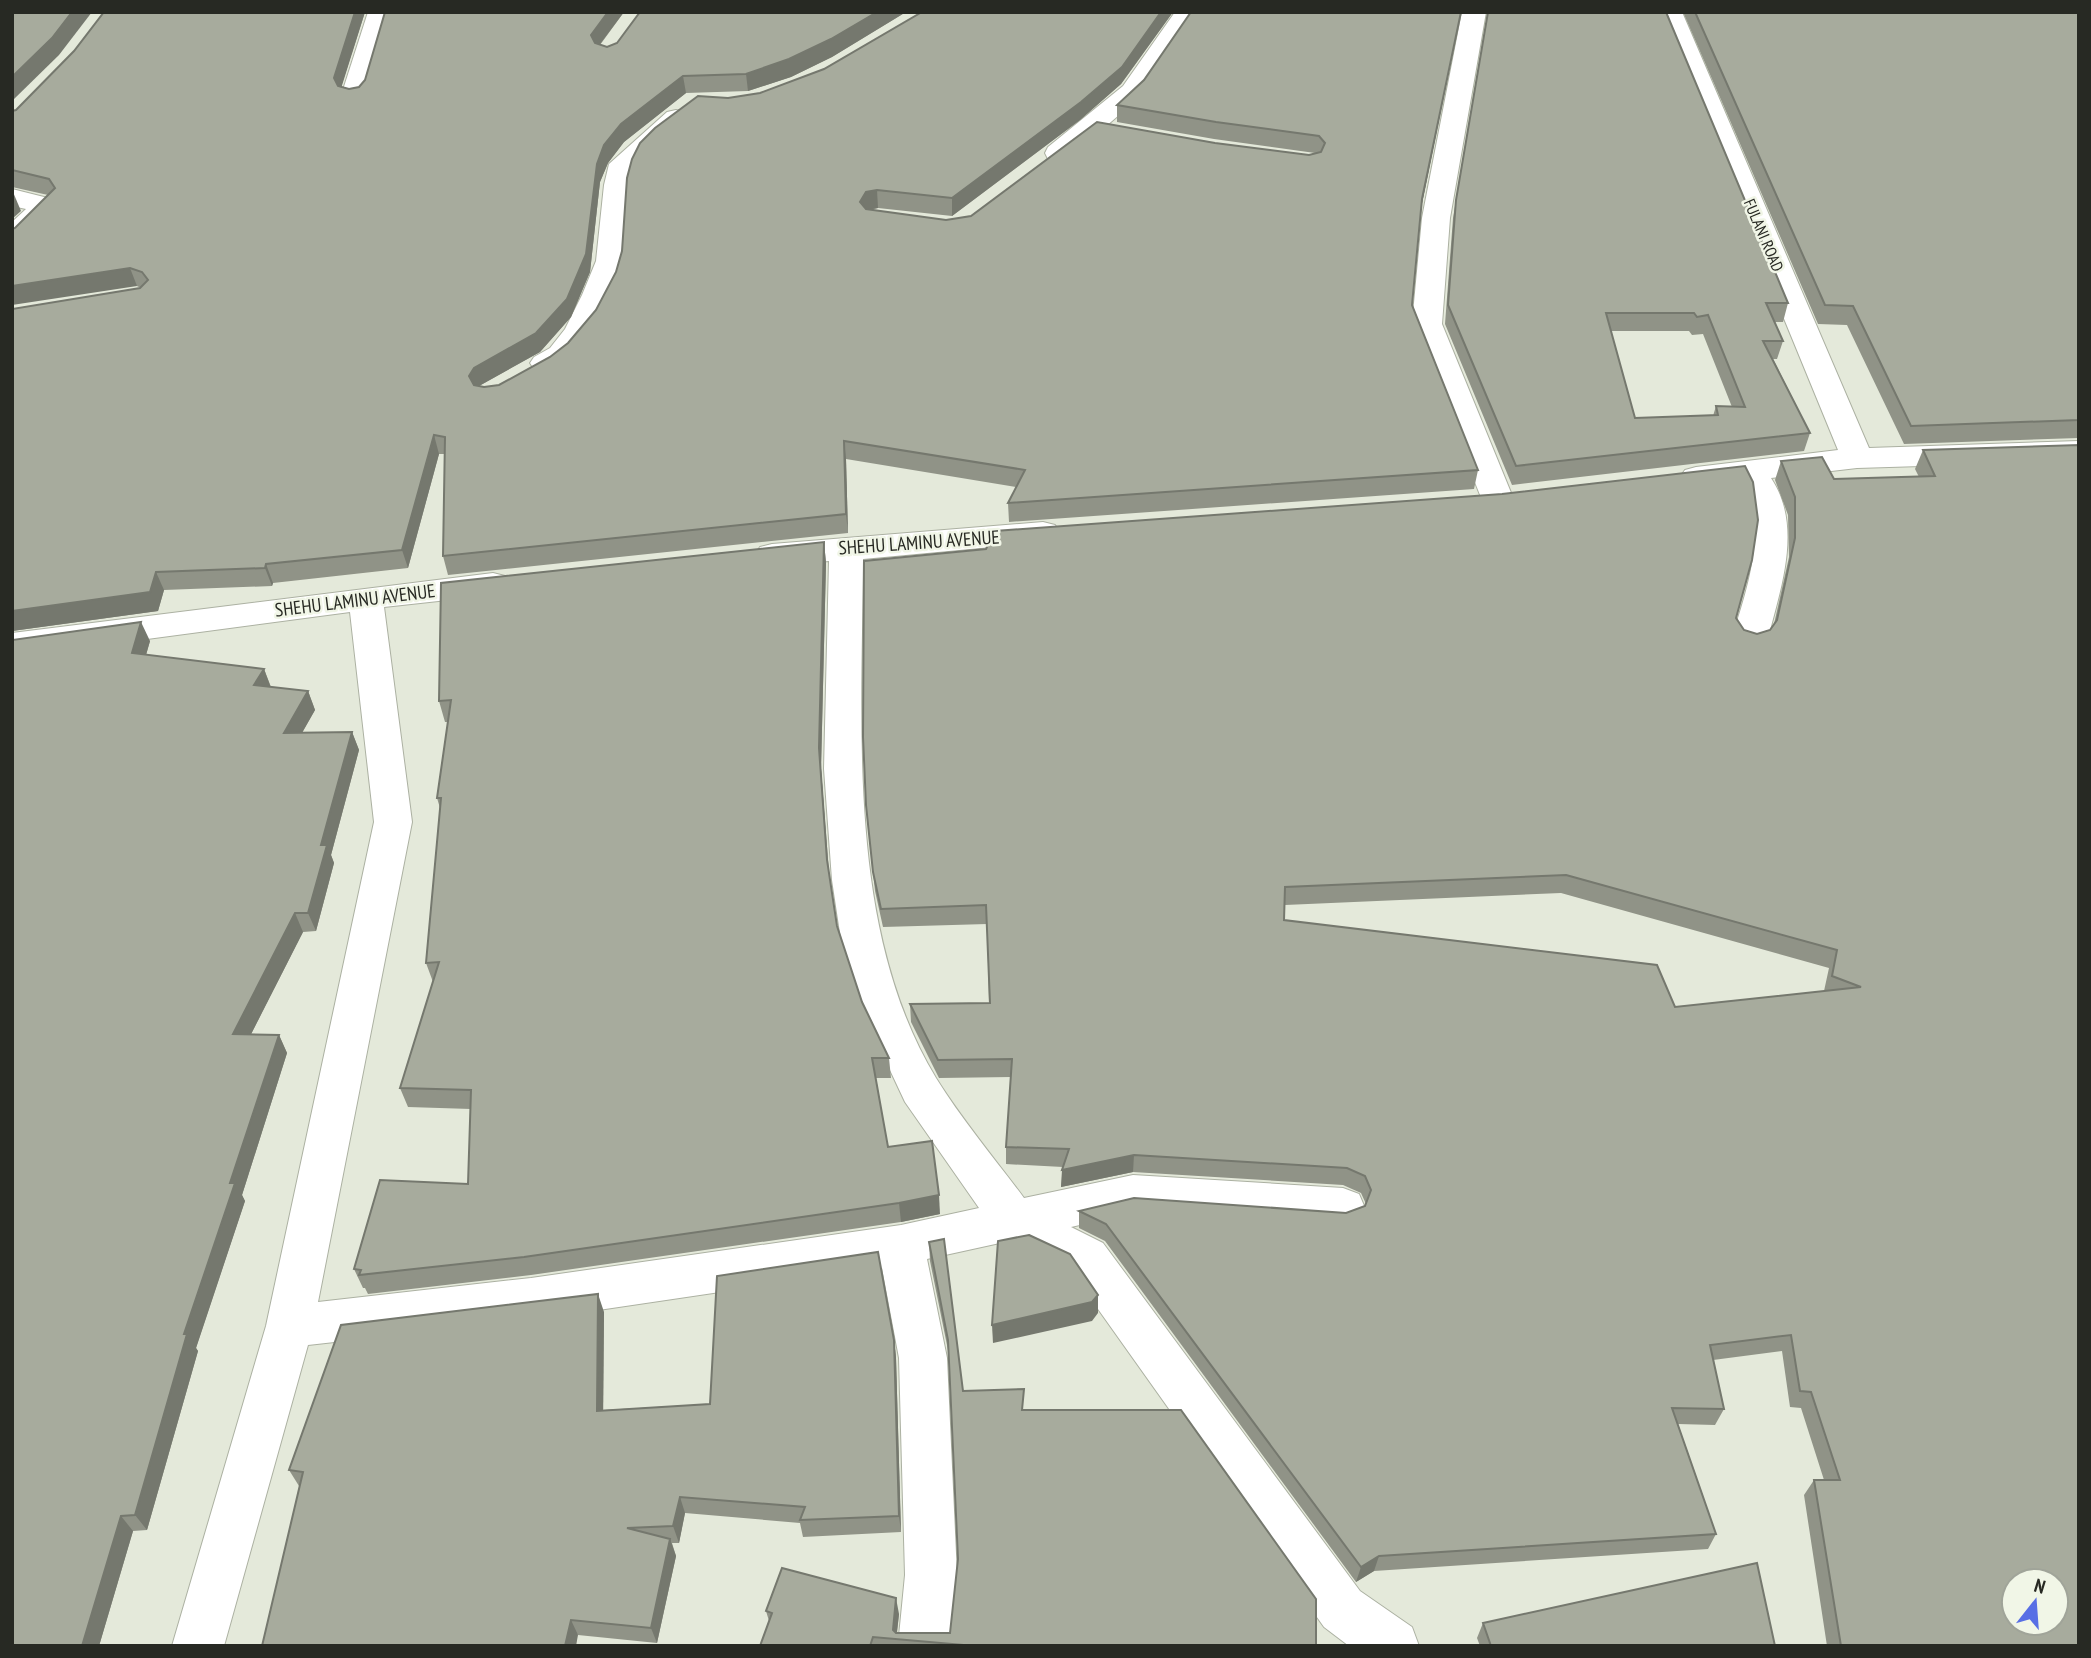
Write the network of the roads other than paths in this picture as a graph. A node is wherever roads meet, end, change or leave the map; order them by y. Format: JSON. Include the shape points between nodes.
{"nodes":[{"id":1,"x":380,"y":12,"type":"edge"},
{"id":2,"x":1188,"y":12,"type":"edge"},
{"id":3,"x":1474,"y":12,"type":"edge"},
{"id":4,"x":1670,"y":12,"type":"edge"},
{"id":5,"x":354,"y":96,"type":"edge"},
{"id":6,"x":695,"y":102,"type":"edge"},
{"id":7,"x":1091,"y":128,"type":"junction"},
{"id":8,"x":1119,"y":133,"type":"edge"},
{"id":9,"x":1037,"y":169,"type":"edge"},
{"id":10,"x":12,"y":197,"type":"edge"},
{"id":11,"x":12,"y":238,"type":"edge"},
{"id":12,"x":527,"y":375,"type":"edge"},
{"id":13,"x":2079,"y":452,"type":"edge"},
{"id":14,"x":1857,"y":458,"type":"junction"},
{"id":15,"x":1750,"y":471,"type":"junction"},
{"id":16,"x":1670,"y":480,"type":"edge"},
{"id":17,"x":1497,"y":500,"type":"edge"},
{"id":18,"x":1068,"y":531,"type":"edge"},
{"id":19,"x":846,"y":547,"type":"junction"},
{"id":20,"x":736,"y":559,"type":"edge"},
{"id":21,"x":530,"y":580,"type":"edge"},
{"id":22,"x":366,"y":598,"type":"junction"},
{"id":23,"x":1750,"y":638,"type":"edge"},
{"id":24,"x":12,"y":645,"type":"edge"},
{"id":25,"x":1343,"y":1208,"type":"dead end"},
{"id":26,"x":1015,"y":1222,"type":"junction"},
{"id":27,"x":901,"y":1245,"type":"junction"},
{"id":28,"x":290,"y":1326,"type":"junction"},
{"id":29,"x":198,"y":1646,"type":"edge"},
{"id":30,"x":923,"y":1646,"type":"edge"},
{"id":31,"x":1393,"y":1646,"type":"edge"}],
"edges":[{"from":1,"to":5,"type":"street"},
{"from":2,"to":7,"type":"street","via":[[1132,91]]},
{"from":3,"to":17,"type":"street","via":[[1436,218],[1427,324]]},
{"from":4,"to":14,"type":"street","name":"FULANI ROAD"},
{"from":6,"to":12,"type":"street","via":[[623,164],[610,261],[597,295],[561,354]]},
{"from":7,"to":8,"type":"street"},
{"from":7,"to":9,"type":"street"},
{"from":10,"to":11,"type":"street","via":[[46,206]]},
{"from":13,"to":14,"type":"street"},
{"from":14,"to":15,"type":"street"},
{"from":15,"to":16,"type":"street"},
{"from":15,"to":23,"type":"street","via":[[1766,498],[1770,542]]},
{"from":18,"to":19,"type":"street","name":"SHEHU LAMINU AVENUE"},
{"from":19,"to":20,"type":"street","name":"SHEHU LAMINU AVENUE"},
{"from":19,"to":26,"type":"street","via":[[843,769],[862,946],[888,1021],[920,1089]]},
{"from":21,"to":22,"type":"street","name":"SHEHU LAMINU AVENUE"},
{"from":22,"to":24,"type":"street","name":"SHEHU LAMINU AVENUE"},
{"from":22,"to":28,"type":"street","via":[[393,822]]},
{"from":25,"to":26,"type":"street","via":[[1133,1194]]},
{"from":26,"to":27,"type":"street"},
{"from":26,"to":31,"type":"street","via":[[1087,1257],[1342,1609]]},
{"from":27,"to":28,"type":"street","via":[[531,1299]]},
{"from":27,"to":30,"type":"street","via":[[923,1358],[931,1575]]},
{"from":28,"to":29,"type":"street"}]}
